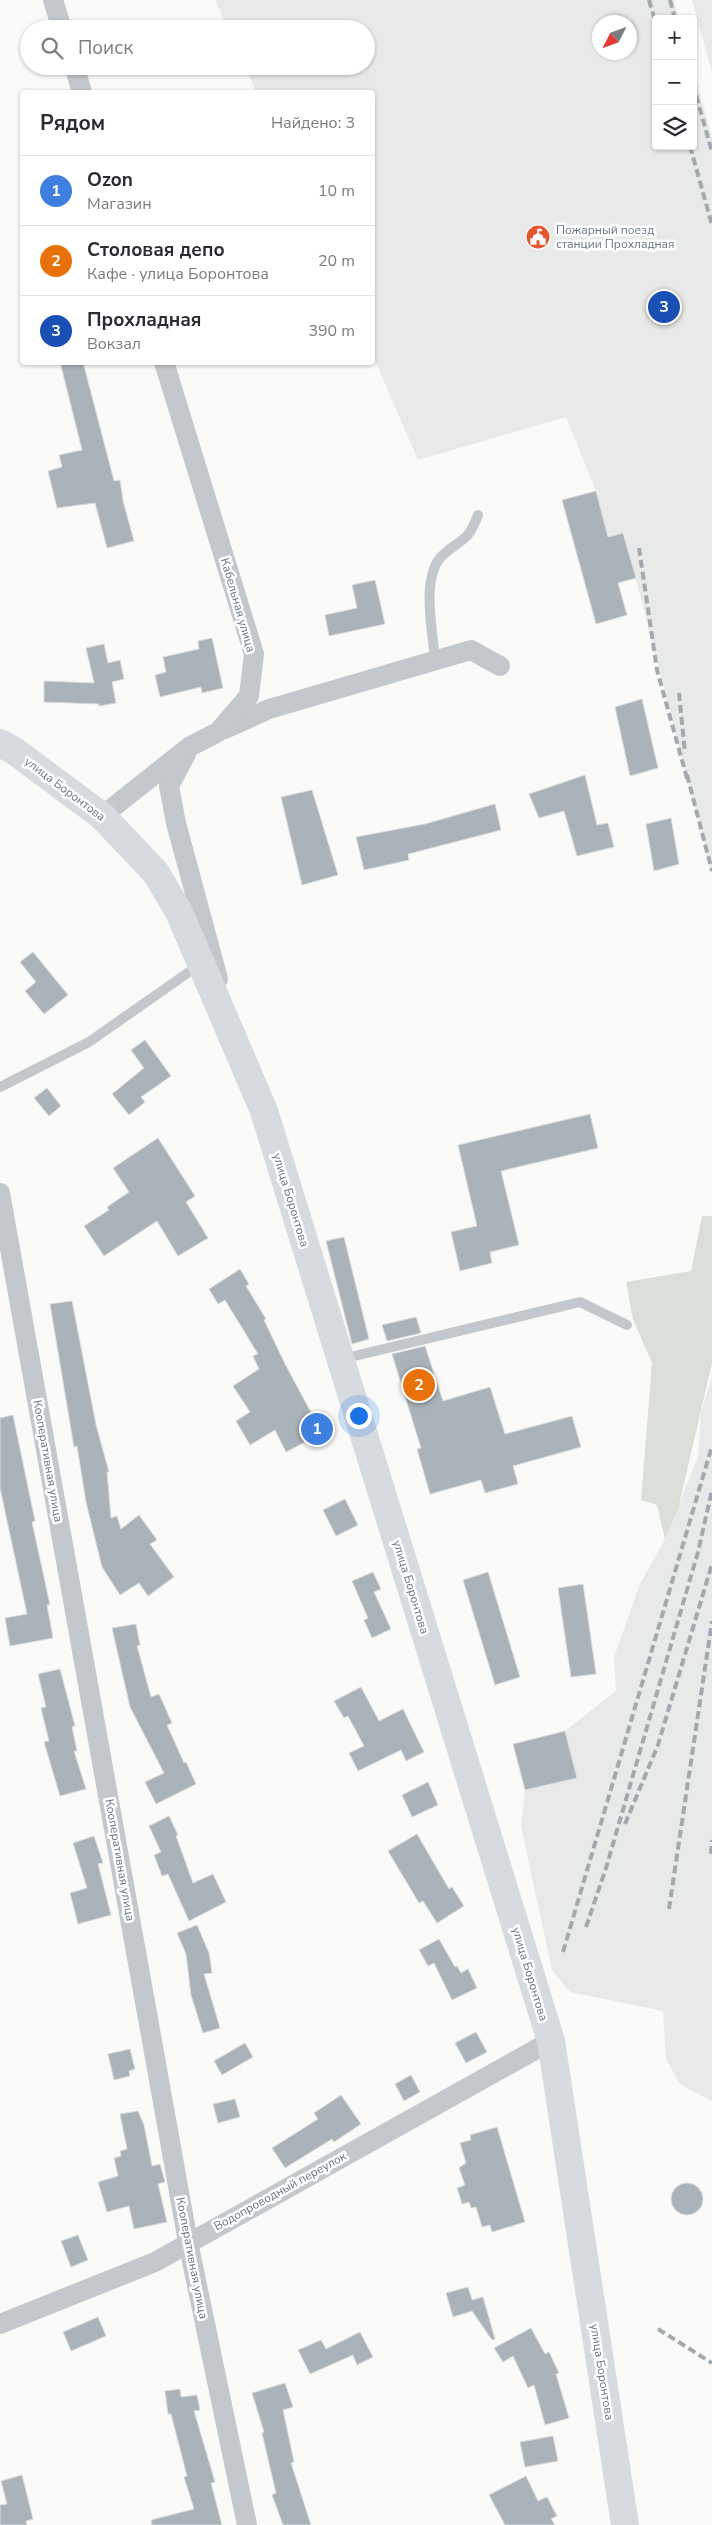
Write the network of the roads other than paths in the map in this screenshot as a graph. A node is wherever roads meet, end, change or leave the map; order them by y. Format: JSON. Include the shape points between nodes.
{"nodes":[{"id":1,"x":53,"y":0,"type":"edge"},
{"id":2,"x":59,"y":20,"type":"edge"},
{"id":3,"x":77,"y":75,"type":"edge"},
{"id":4,"x":81,"y":90,"type":"edge"},
{"id":5,"x":165,"y":365,"type":"edge"},
{"id":6,"x":478,"y":516,"type":"dead end"},
{"id":7,"x":435,"y":660,"type":"junction"},
{"id":8,"x":500,"y":666,"type":"dead end"},
{"id":9,"x":218,"y":732,"type":"junction"},
{"id":10,"x":0,"y":743,"type":"edge"},
{"id":11,"x":189,"y":748,"type":"junction"},
{"id":12,"x":102,"y":816,"type":"junction"},
{"id":13,"x":202,"y":963,"type":"junction"},
{"id":14,"x":233,"y":1042,"type":"junction"},
{"id":15,"x":0,"y":1087,"type":"edge"},
{"id":16,"x":0,"y":1193,"type":"edge"},
{"id":17,"x":627,"y":1325,"type":"dead end"},
{"id":18,"x":340,"y":1359,"type":"junction"},
{"id":19,"x":551,"y":2042,"type":"junction"},
{"id":20,"x":188,"y":2242,"type":"junction"},
{"id":21,"x":0,"y":2324,"type":"edge"},
{"id":22,"x":247,"y":2525,"type":"edge"},
{"id":23,"x":625,"y":2525,"type":"edge"}],
"edges":[{"from":1,"to":2,"type":"street"},
{"from":3,"to":4,"type":"street"},
{"from":5,"to":9,"type":"street","name":"Кабельная улица","via":[[254,654],[249,696]]},
{"from":6,"to":7,"type":"lane","via":[[466,538],[443,554],[430,574]]},
{"from":7,"to":8,"type":"street","via":[[471,650]]},
{"from":7,"to":9,"type":"street","via":[[269,709]]},
{"from":9,"to":11,"type":"street","name":"Кабельная улица"},
{"from":10,"to":12,"type":"street","name":"улица Боронтова"},
{"from":11,"to":12,"type":"street","name":"Кабельная улица"},
{"from":11,"to":14,"type":"street","via":[[169,786]]},
{"from":12,"to":13,"type":"street","name":"улица Боронтова","via":[[156,873],[179,912]]},
{"from":13,"to":14,"type":"street","name":"улица Боронтова"},
{"from":13,"to":15,"type":"lane","via":[[89,1042]]},
{"from":14,"to":18,"type":"street","name":"улица Боронтова","via":[[264,1111]]},
{"from":16,"to":20,"type":"street","name":"Кооперативная улица"},
{"from":17,"to":18,"type":"lane","via":[[580,1302]]},
{"from":18,"to":19,"type":"street","name":"улица Боронтова"},
{"from":19,"to":20,"type":"street","name":"Водопроводный переулок"},
{"from":19,"to":23,"type":"street","name":"улица Боронтова"},
{"from":20,"to":21,"type":"street","name":"Водопроводный переулок","via":[[155,2262]]},
{"from":20,"to":22,"type":"street","name":"Кооперативная улица"}]}
